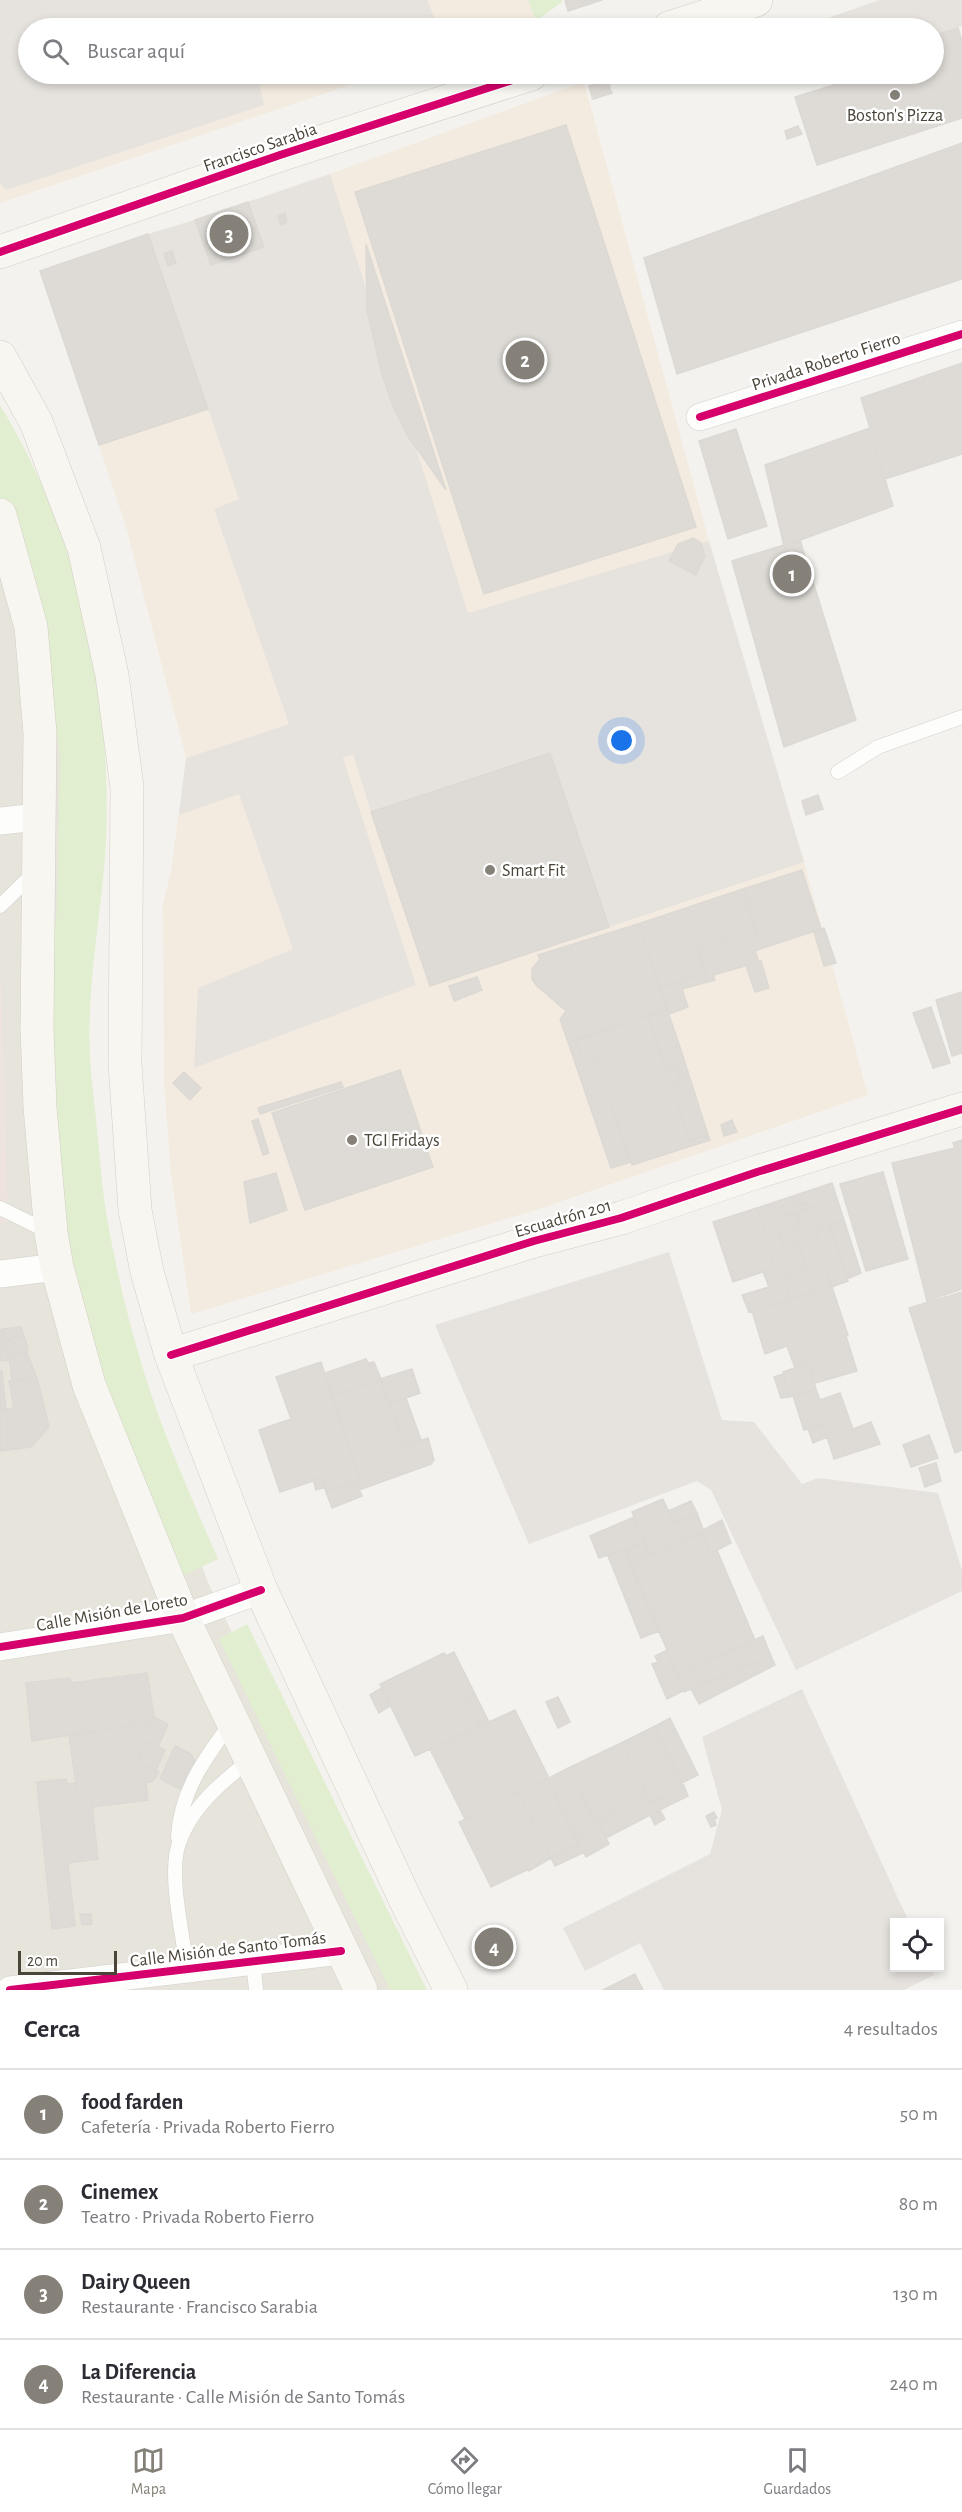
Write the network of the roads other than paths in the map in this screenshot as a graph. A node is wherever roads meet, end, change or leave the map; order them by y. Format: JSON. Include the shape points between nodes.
{"nodes":[{"id":1,"x":756,"y":0,"type":"edge"},
{"id":2,"x":700,"y":18,"type":"edge"},
{"id":3,"x":500,"y":84,"type":"edge"},
{"id":4,"x":0,"y":252,"type":"edge"},
{"id":5,"x":962,"y":334,"type":"edge"},
{"id":6,"x":0,"y":357,"type":"edge"},
{"id":7,"x":700,"y":417,"type":"dead end"},
{"id":8,"x":0,"y":515,"type":"edge"},
{"id":9,"x":962,"y":717,"type":"edge"},
{"id":10,"x":838,"y":772,"type":"dead end"},
{"id":11,"x":38,"y":817,"type":"junction"},
{"id":12,"x":0,"y":821,"type":"edge"},
{"id":13,"x":38,"y":869,"type":"junction"},
{"id":14,"x":0,"y":906,"type":"edge"},
{"id":15,"x":962,"y":1109,"type":"edge"},
{"id":16,"x":0,"y":1208,"type":"edge"},
{"id":17,"x":51,"y":1233,"type":"junction"},
{"id":18,"x":57,"y":1267,"type":"junction"},
{"id":19,"x":0,"y":1274,"type":"edge"},
{"id":20,"x":171,"y":1355,"type":"junction"},
{"id":21,"x":261,"y":1590,"type":"junction"},
{"id":22,"x":183,"y":1617,"type":"junction"},
{"id":23,"x":0,"y":1647,"type":"edge"},
{"id":24,"x":232,"y":1721,"type":"junction"},
{"id":25,"x":251,"y":1759,"type":"junction"},
{"id":26,"x":178,"y":1844,"type":"junction"},
{"id":27,"x":341,"y":1951,"type":"junction"},
{"id":28,"x":253,"y":1960,"type":"junction"},
{"id":29,"x":187,"y":1968,"type":"junction"},
{"id":30,"x":10,"y":1990,"type":"edge"},
{"id":31,"x":256,"y":1990,"type":"edge"},
{"id":32,"x":361,"y":1990,"type":"edge"},
{"id":33,"x":451,"y":1990,"type":"edge"}],
"edges":[{"from":1,"to":2,"type":"main road"},
{"from":3,"to":4,"type":"main road","name":"Francisco Sarabia"},
{"from":5,"to":7,"type":"street","name":"Privada Roberto Fierro"},
{"from":6,"to":20,"type":"main road","via":[[36,422],[84,549],[112,675],[127,787],[125,1064],[135,1210],[147,1272]]},
{"from":8,"to":11,"type":"main road","via":[[31,627],[40,733]]},
{"from":9,"to":10,"type":"lane","via":[[878,747]]},
{"from":11,"to":12,"type":"street"},
{"from":11,"to":13,"type":"main road"},
{"from":13,"to":14,"type":"lane"},
{"from":13,"to":17,"type":"main road","via":[[39,1096]]},
{"from":15,"to":20,"type":"main road","name":"Escuadrón 201"},
{"from":16,"to":17,"type":"lane"},
{"from":17,"to":18,"type":"main road"},
{"from":18,"to":19,"type":"street"},
{"from":18,"to":22,"type":"main road","via":[[89,1384]]},
{"from":20,"to":21,"type":"main road"},
{"from":21,"to":22,"type":"street","name":"Calle Misión de Loreto"},
{"from":21,"to":33,"type":"main road"},
{"from":22,"to":23,"type":"street","name":"Calle Misión de Loreto"},
{"from":22,"to":24,"type":"main road"},
{"from":24,"to":25,"type":"main road"},
{"from":24,"to":26,"type":"lane","via":[[194,1777],[183,1806]]},
{"from":25,"to":26,"type":"lane","via":[[206,1799]]},
{"from":25,"to":27,"type":"main road"},
{"from":26,"to":29,"type":"lane","via":[[175,1878]]},
{"from":27,"to":28,"type":"street","name":"Calle Misión de Santo Tomás"},
{"from":27,"to":32,"type":"main road"},
{"from":28,"to":29,"type":"street","name":"Calle Misión de Santo Tomás"},
{"from":28,"to":31,"type":"lane"},
{"from":29,"to":30,"type":"street","name":"Calle Misión de Santo Tomás"}]}
